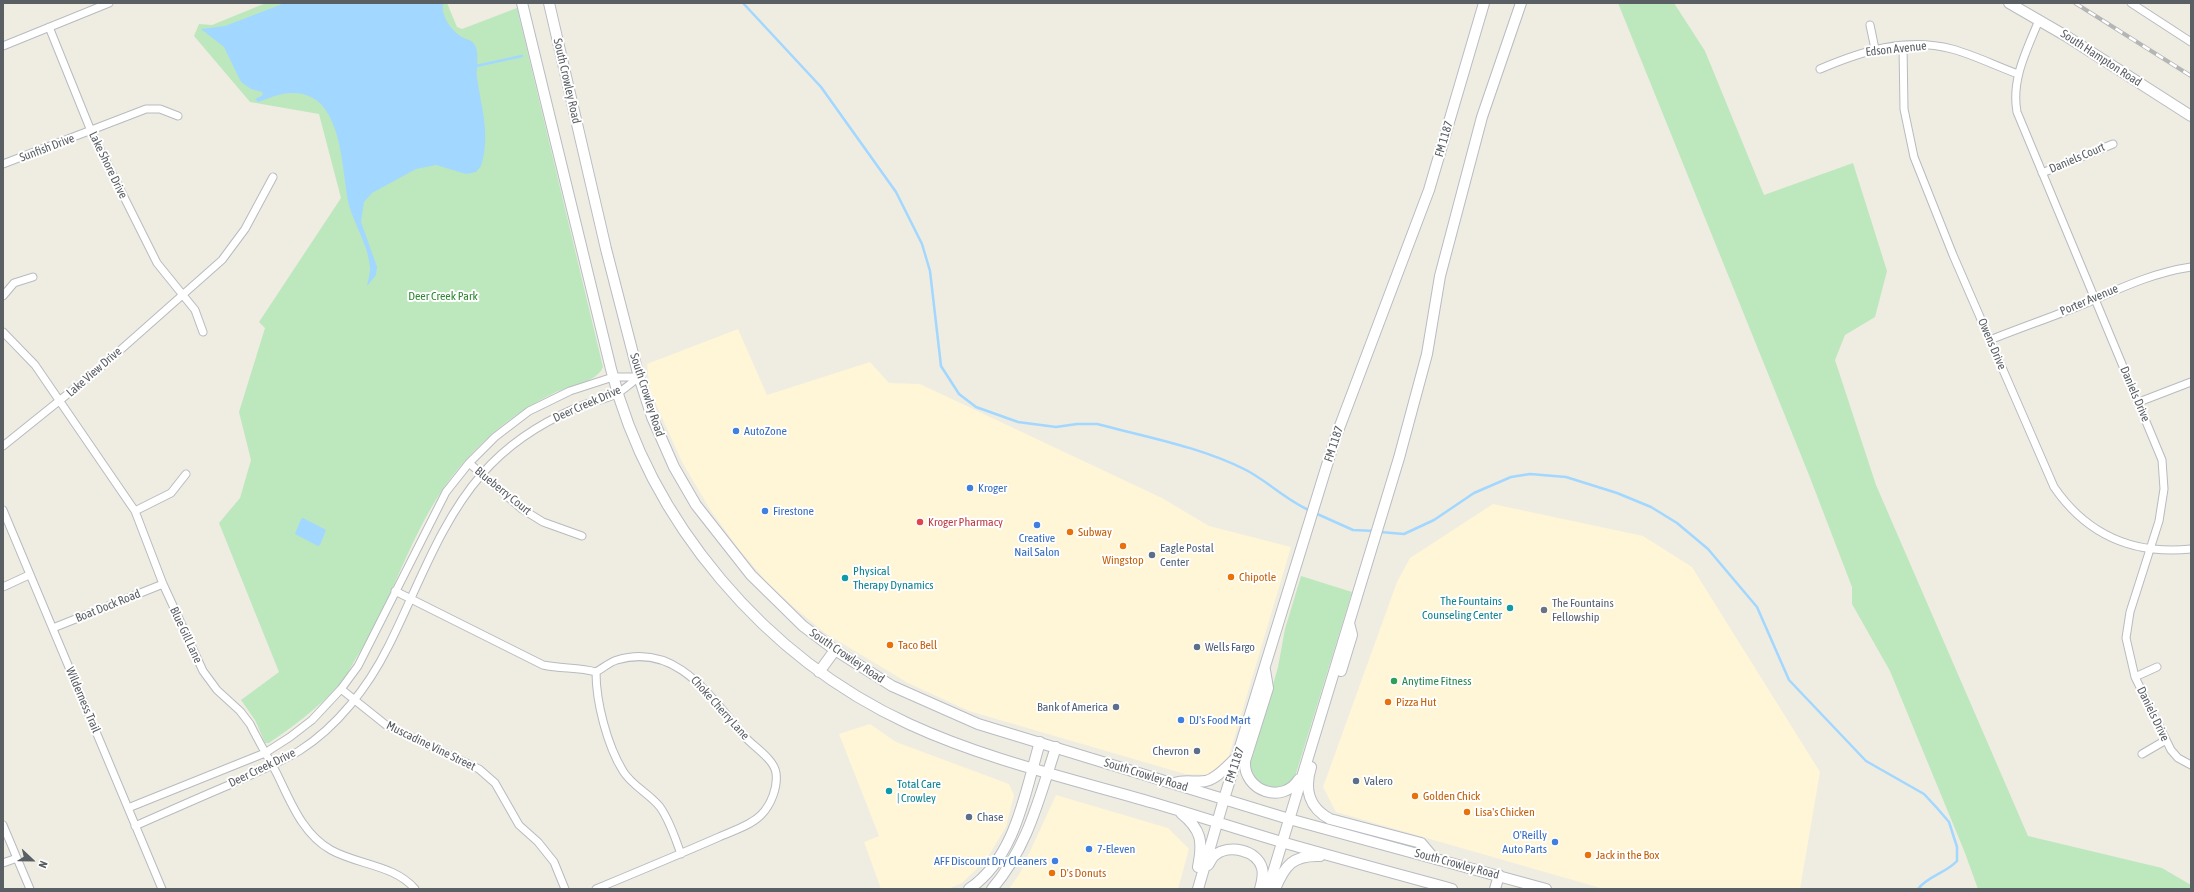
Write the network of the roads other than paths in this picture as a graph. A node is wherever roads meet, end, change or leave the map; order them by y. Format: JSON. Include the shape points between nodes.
{"nodes":[{"id":1,"x":109,"y":3,"type":"edge"},
{"id":2,"x":522,"y":3,"type":"edge"},
{"id":3,"x":549,"y":3,"type":"edge"},
{"id":4,"x":1484,"y":3,"type":"edge"},
{"id":5,"x":1521,"y":3,"type":"edge"},
{"id":6,"x":2009,"y":3,"type":"edge"},
{"id":7,"x":2131,"y":3,"type":"edge"},
{"id":8,"x":2039,"y":20,"type":"junction"},
{"id":9,"x":1870,"y":25,"type":"dead end"},
{"id":10,"x":49,"y":27,"type":"junction"},
{"id":11,"x":2191,"y":42,"type":"edge"},
{"id":12,"x":3,"y":46,"type":"edge"},
{"id":13,"x":1903,"y":46,"type":"junction"},
{"id":14,"x":1875,"y":49,"type":"junction"},
{"id":15,"x":1820,"y":69,"type":"dead end"},
{"id":16,"x":2018,"y":74,"type":"junction"},
{"id":17,"x":178,"y":116,"type":"dead end"},
{"id":18,"x":2191,"y":116,"type":"edge"},
{"id":19,"x":91,"y":131,"type":"junction"},
{"id":20,"x":2113,"y":144,"type":"dead end"},
{"id":21,"x":3,"y":164,"type":"edge"},
{"id":22,"x":2042,"y":173,"type":"junction"},
{"id":23,"x":273,"y":177,"type":"dead end"},
{"id":24,"x":2191,"y":267,"type":"edge"},
{"id":25,"x":33,"y":277,"type":"dead end"},
{"id":26,"x":182,"y":295,"type":"junction"},
{"id":27,"x":3,"y":296,"type":"edge"},
{"id":28,"x":2096,"y":299,"type":"junction"},
{"id":29,"x":3,"y":332,"type":"edge"},
{"id":30,"x":203,"y":332,"type":"dead end"},
{"id":31,"x":1990,"y":340,"type":"junction"},
{"id":32,"x":613,"y":376,"type":"junction"},
{"id":33,"x":639,"y":377,"type":"junction"},
{"id":34,"x":2191,"y":382,"type":"edge"},
{"id":35,"x":618,"y":393,"type":"junction"},
{"id":36,"x":59,"y":402,"type":"junction"},
{"id":37,"x":2139,"y":402,"type":"junction"},
{"id":38,"x":3,"y":446,"type":"edge"},
{"id":39,"x":469,"y":463,"type":"junction"},
{"id":40,"x":186,"y":474,"type":"dead end"},
{"id":41,"x":482,"y":474,"type":"junction"},
{"id":42,"x":3,"y":510,"type":"edge"},
{"id":43,"x":135,"y":511,"type":"junction"},
{"id":44,"x":582,"y":536,"type":"dead end"},
{"id":45,"x":2150,"y":549,"type":"junction"},
{"id":46,"x":2191,"y":549,"type":"edge"},
{"id":47,"x":29,"y":576,"type":"junction"},
{"id":48,"x":163,"y":584,"type":"junction"},
{"id":49,"x":3,"y":587,"type":"edge"},
{"id":50,"x":395,"y":591,"type":"junction"},
{"id":51,"x":411,"y":599,"type":"junction"},
{"id":52,"x":1348,"y":623,"type":"junction"},
{"id":53,"x":53,"y":628,"type":"junction"},
{"id":54,"x":835,"y":650,"type":"junction"},
{"id":55,"x":2156,"y":666,"type":"dead end"},
{"id":56,"x":1265,"y":670,"type":"junction"},
{"id":57,"x":596,"y":672,"type":"junction"},
{"id":58,"x":819,"y":672,"type":"junction"},
{"id":59,"x":2135,"y":677,"type":"junction"},
{"id":60,"x":341,"y":689,"type":"junction"},
{"id":61,"x":354,"y":699,"type":"junction"},
{"id":62,"x":2166,"y":740,"type":"junction"},
{"id":63,"x":1040,"y":742,"type":"junction"},
{"id":64,"x":1056,"y":747,"type":"junction"},
{"id":65,"x":265,"y":753,"type":"junction"},
{"id":66,"x":2142,"y":754,"type":"dead end"},
{"id":67,"x":1237,"y":756,"type":"junction"},
{"id":68,"x":2191,"y":765,"type":"edge"},
{"id":69,"x":272,"y":766,"type":"junction"},
{"id":70,"x":1032,"y":768,"type":"junction"},
{"id":71,"x":1304,"y":769,"type":"junction"},
{"id":72,"x":1048,"y":772,"type":"junction"},
{"id":73,"x":1173,"y":784,"type":"junction"},
{"id":74,"x":1224,"y":799,"type":"junction"},
{"id":75,"x":128,"y":808,"type":"junction"},
{"id":76,"x":1176,"y":809,"type":"junction"},
{"id":77,"x":1288,"y":819,"type":"junction"},
{"id":78,"x":1217,"y":822,"type":"junction"},
{"id":79,"x":3,"y":825,"type":"edge"},
{"id":80,"x":135,"y":826,"type":"junction"},
{"id":81,"x":1282,"y":842,"type":"junction"},
{"id":82,"x":681,"y":854,"type":"junction"},
{"id":83,"x":1333,"y":856,"type":"junction"},
{"id":84,"x":1432,"y":856,"type":"junction"},
{"id":85,"x":17,"y":858,"type":"junction"},
{"id":86,"x":3,"y":863,"type":"edge"},
{"id":87,"x":1498,"y":875,"type":"junction"},
{"id":88,"x":1201,"y":878,"type":"junction"},
{"id":89,"x":980,"y":882,"type":"junction"},
{"id":90,"x":30,"y":889,"type":"edge"},
{"id":91,"x":162,"y":889,"type":"edge"},
{"id":92,"x":415,"y":889,"type":"edge"},
{"id":93,"x":565,"y":889,"type":"edge"},
{"id":94,"x":596,"y":889,"type":"edge"},
{"id":95,"x":969,"y":889,"type":"edge"},
{"id":96,"x":991,"y":889,"type":"edge"},
{"id":97,"x":1193,"y":889,"type":"edge"},
{"id":98,"x":1198,"y":889,"type":"edge"},
{"id":99,"x":1260,"y":889,"type":"edge"},
{"id":100,"x":1268,"y":889,"type":"edge"},
{"id":101,"x":1274,"y":889,"type":"edge"},
{"id":102,"x":1452,"y":889,"type":"edge"},
{"id":103,"x":1495,"y":889,"type":"edge"},
{"id":104,"x":1546,"y":889,"type":"edge"}],
"edges":[{"from":1,"to":10,"type":"street"},
{"from":2,"to":32,"type":"main road","name":"South Crowley Road"},
{"from":3,"to":33,"type":"main road","name":"South Crowley Road","via":[[606,249]]},
{"from":4,"to":56,"type":"main road","name":"FM 1187","number":"FM 1187","via":[[1429,190],[1335,439]]},
{"from":5,"to":52,"type":"main road","via":[[1482,117],[1440,276],[1427,354],[1399,458]]},
{"from":6,"to":8,"type":"main road","name":"South Hampton Road"},
{"from":7,"to":11,"type":"street"},
{"from":8,"to":16,"type":"street","name":"Daniels Drive"},
{"from":8,"to":18,"type":"main road","name":"South Hampton Road"},
{"from":9,"to":14,"type":"street"},
{"from":10,"to":12,"type":"street"},
{"from":10,"to":19,"type":"street","name":"Lake Shore Drive"},
{"from":13,"to":14,"type":"street","name":"Edson Avenue"},
{"from":13,"to":16,"type":"street","name":"Edson Avenue","via":[[1920,44],[1952,49]]},
{"from":13,"to":31,"type":"street","name":"Owens Drive","via":[[1904,109],[1914,158]]},
{"from":14,"to":15,"type":"street","name":"Edson Avenue","via":[[1855,54]]},
{"from":16,"to":22,"type":"street","name":"Daniels Drive","via":[[2015,100],[2017,112]]},
{"from":17,"to":19,"type":"street","name":"Sunfish Drive","via":[[160,109],[146,109]]},
{"from":19,"to":21,"type":"street","name":"Sunfish Drive"},
{"from":19,"to":26,"type":"street","name":"Lake Shore Drive","via":[[157,263]]},
{"from":20,"to":22,"type":"street","name":"Daniels Court"},
{"from":22,"to":28,"type":"street","name":"Daniels Drive"},
{"from":23,"to":26,"type":"street","name":"Lake View Drive","via":[[245,229],[226,253]]},
{"from":24,"to":28,"type":"street","name":"Porter Avenue","via":[[2155,275]]},
{"from":25,"to":27,"type":"street","via":[[14,283]]},
{"from":26,"to":30,"type":"street","name":"Lake Shore Drive","via":[[196,310]]},
{"from":26,"to":36,"type":"street","name":"Lake View Drive"},
{"from":28,"to":31,"type":"street","name":"Porter Avenue"},
{"from":28,"to":37,"type":"street","name":"Daniels Drive"},
{"from":29,"to":36,"type":"street","name":"Blue Gill Lane","via":[[35,365]]},
{"from":31,"to":45,"type":"street","name":"Owens Drive","via":[[2040,458],[2066,505],[2111,538]]},
{"from":32,"to":33,"type":"street","name":"Deer Creek Drive"},
{"from":32,"to":35,"type":"main road","name":"South Crowley Road"},
{"from":32,"to":39,"type":"street","name":"Deer Creek Drive","via":[[570,391],[529,412],[495,437]]},
{"from":33,"to":35,"type":"street","name":"Deer Creek Drive"},
{"from":33,"to":54,"type":"main road","name":"South Crowley Road","via":[[670,460],[696,504],[751,576],[803,626]]},
{"from":34,"to":37,"type":"street"},
{"from":35,"to":41,"type":"street","name":"Deer Creek Drive","via":[[576,408],[538,426],[506,449]]},
{"from":35,"to":58,"type":"main road","name":"South Crowley Road","via":[[628,427],[651,474],[702,557],[737,598],[783,643]]},
{"from":36,"to":38,"type":"street","name":"Lake View Drive"},
{"from":36,"to":43,"type":"street","name":"Blue Gill Lane"},
{"from":37,"to":45,"type":"street","name":"Daniels Drive","via":[[2163,467],[2164,489],[2159,521]]},
{"from":39,"to":41,"type":"street","name":"Blueberry Court"},
{"from":39,"to":50,"type":"street","name":"Deer Creek Drive","via":[[446,492]]},
{"from":40,"to":43,"type":"street","via":[[171,493]]},
{"from":41,"to":44,"type":"street","name":"Blueberry Court","via":[[522,509],[543,522]]},
{"from":41,"to":51,"type":"street","name":"Deer Creek Drive","via":[[461,501]]},
{"from":42,"to":47,"type":"street","name":"Wilderness Trail"},
{"from":43,"to":48,"type":"street","name":"Blue Gill Lane"},
{"from":45,"to":46,"type":"street","name":"Owens Drive"},
{"from":45,"to":59,"type":"street","name":"Daniels Drive","via":[[2126,627],[2128,652]]},
{"from":47,"to":49,"type":"street"},
{"from":47,"to":53,"type":"street","name":"Wilderness Trail"},
{"from":48,"to":53,"type":"street","name":"Boat Dock Road"},
{"from":48,"to":65,"type":"street","name":"Blue Gill Lane","via":[[203,671],[217,690],[240,710]]},
{"from":50,"to":51,"type":"street"},
{"from":50,"to":60,"type":"street","name":"Deer Creek Drive","via":[[358,666]]},
{"from":51,"to":57,"type":"street","via":[[543,665],[561,669],[582,668]]},
{"from":51,"to":61,"type":"street","name":"Deer Creek Drive","via":[[372,675]]},
{"from":52,"to":71,"type":"main road"},
{"from":52,"to":84,"type":"main road","via":[[1352,635],[1309,774],[1309,797],[1317,810],[1330,819],[1421,842]]},
{"from":53,"to":75,"type":"street","name":"Wilderness Trail"},
{"from":54,"to":58,"type":"main road"},
{"from":54,"to":63,"type":"main road","name":"South Crowley Road","via":[[892,686],[978,724]]},
{"from":55,"to":59,"type":"street"},
{"from":56,"to":67,"type":"main road","name":"FM 1187","number":"FM 1187"},
{"from":56,"to":71,"type":"main road","via":[[1268,688],[1245,761],[1246,776],[1250,782],[1262,789],[1276,793],[1294,786]]},
{"from":57,"to":82,"type":"street","via":[[598,700],[611,746],[629,779],[659,806],[668,820]]},
{"from":57,"to":82,"type":"street","name":"Choke Cherry Lane","via":[[616,660],[632,657],[646,656],[675,666],[696,680],[753,746],[770,761],[776,772],[774,792],[761,815],[750,823]]},
{"from":58,"to":70,"type":"main road","name":"South Crowley Road","via":[[853,695],[909,724],[961,745]]},
{"from":59,"to":62,"type":"street","name":"Daniels Drive"},
{"from":60,"to":61,"type":"street","name":"Muscadine Vine Street"},
{"from":60,"to":65,"type":"street","name":"Deer Creek Drive","via":[[312,720]]},
{"from":61,"to":69,"type":"street","name":"Deer Creek Drive","via":[[325,731],[300,750]]},
{"from":61,"to":93,"type":"street","name":"Muscadine Vine Street","via":[[386,725],[479,769],[495,783],[519,824],[554,862]]},
{"from":62,"to":66,"type":"street"},
{"from":62,"to":68,"type":"street","name":"Daniels Drive","via":[[2178,758]]},
{"from":63,"to":64,"type":"main road","name":"South Crowley Road"},
{"from":63,"to":70,"type":"main road"},
{"from":64,"to":72,"type":"main road"},
{"from":64,"to":73,"type":"main road","name":"South Crowley Road"},
{"from":65,"to":69,"type":"street","name":"Blue Gill Lane"},
{"from":65,"to":75,"type":"street","name":"Deer Creek Drive"},
{"from":67,"to":73,"type":"main road","via":[[1206,781],[1182,780]]},
{"from":67,"to":74,"type":"main road","name":"FM 1187","number":"FM 1187"},
{"from":69,"to":80,"type":"street","name":"Deer Creek Drive"},
{"from":69,"to":92,"type":"street","name":"Blue Gill Lane","via":[[302,822],[318,841],[348,859],[394,873],[408,880]]},
{"from":70,"to":72,"type":"main road","name":"South Crowley Road"},
{"from":70,"to":89,"type":"main road","via":[[1017,820],[1006,846]]},
{"from":71,"to":77,"type":"main road"},
{"from":72,"to":76,"type":"main road","name":"South Crowley Road"},
{"from":72,"to":96,"type":"main road","via":[[1021,847],[1008,870]]},
{"from":73,"to":74,"type":"main road","name":"South Crowley Road"},
{"from":74,"to":77,"type":"main road","name":"South Crowley Road"},
{"from":74,"to":78,"type":"main road","name":"FM 1187","number":"FM 1187"},
{"from":75,"to":80,"type":"street","name":"Wilderness Trail"},
{"from":76,"to":78,"type":"main road","name":"South Crowley Road"},
{"from":76,"to":97,"type":"main road","via":[[1190,820],[1200,838],[1202,848]]},
{"from":77,"to":81,"type":"main road"},
{"from":77,"to":84,"type":"main road","name":"South Crowley Road"},
{"from":78,"to":81,"type":"main road","name":"South Crowley Road"},
{"from":78,"to":88,"type":"main road","name":"FM 1187","number":"FM 1187"},
{"from":79,"to":85,"type":"street"},
{"from":80,"to":91,"type":"street","name":"Wilderness Trail"},
{"from":81,"to":83,"type":"main road","name":"South Crowley Road"},
{"from":81,"to":100,"type":"main road"},
{"from":82,"to":94,"type":"street","name":"Choke Cherry Lane"},
{"from":83,"to":101,"type":"main road","via":[[1298,858],[1284,870]]},
{"from":83,"to":102,"type":"main road","name":"South Crowley Road"},
{"from":84,"to":87,"type":"main road","name":"South Crowley Road"},
{"from":85,"to":86,"type":"street"},
{"from":85,"to":90,"type":"street"},
{"from":87,"to":103,"type":"main road"},
{"from":87,"to":104,"type":"main road","name":"South Crowley Road"},
{"from":88,"to":98,"type":"main road","name":"FM 1187","number":"FM 1187"},
{"from":88,"to":99,"type":"main road","via":[[1214,855],[1228,850],[1240,850],[1252,855],[1260,863],[1263,876]]},
{"from":89,"to":95,"type":"main road"},
{"from":89,"to":96,"type":"main road"}]}
